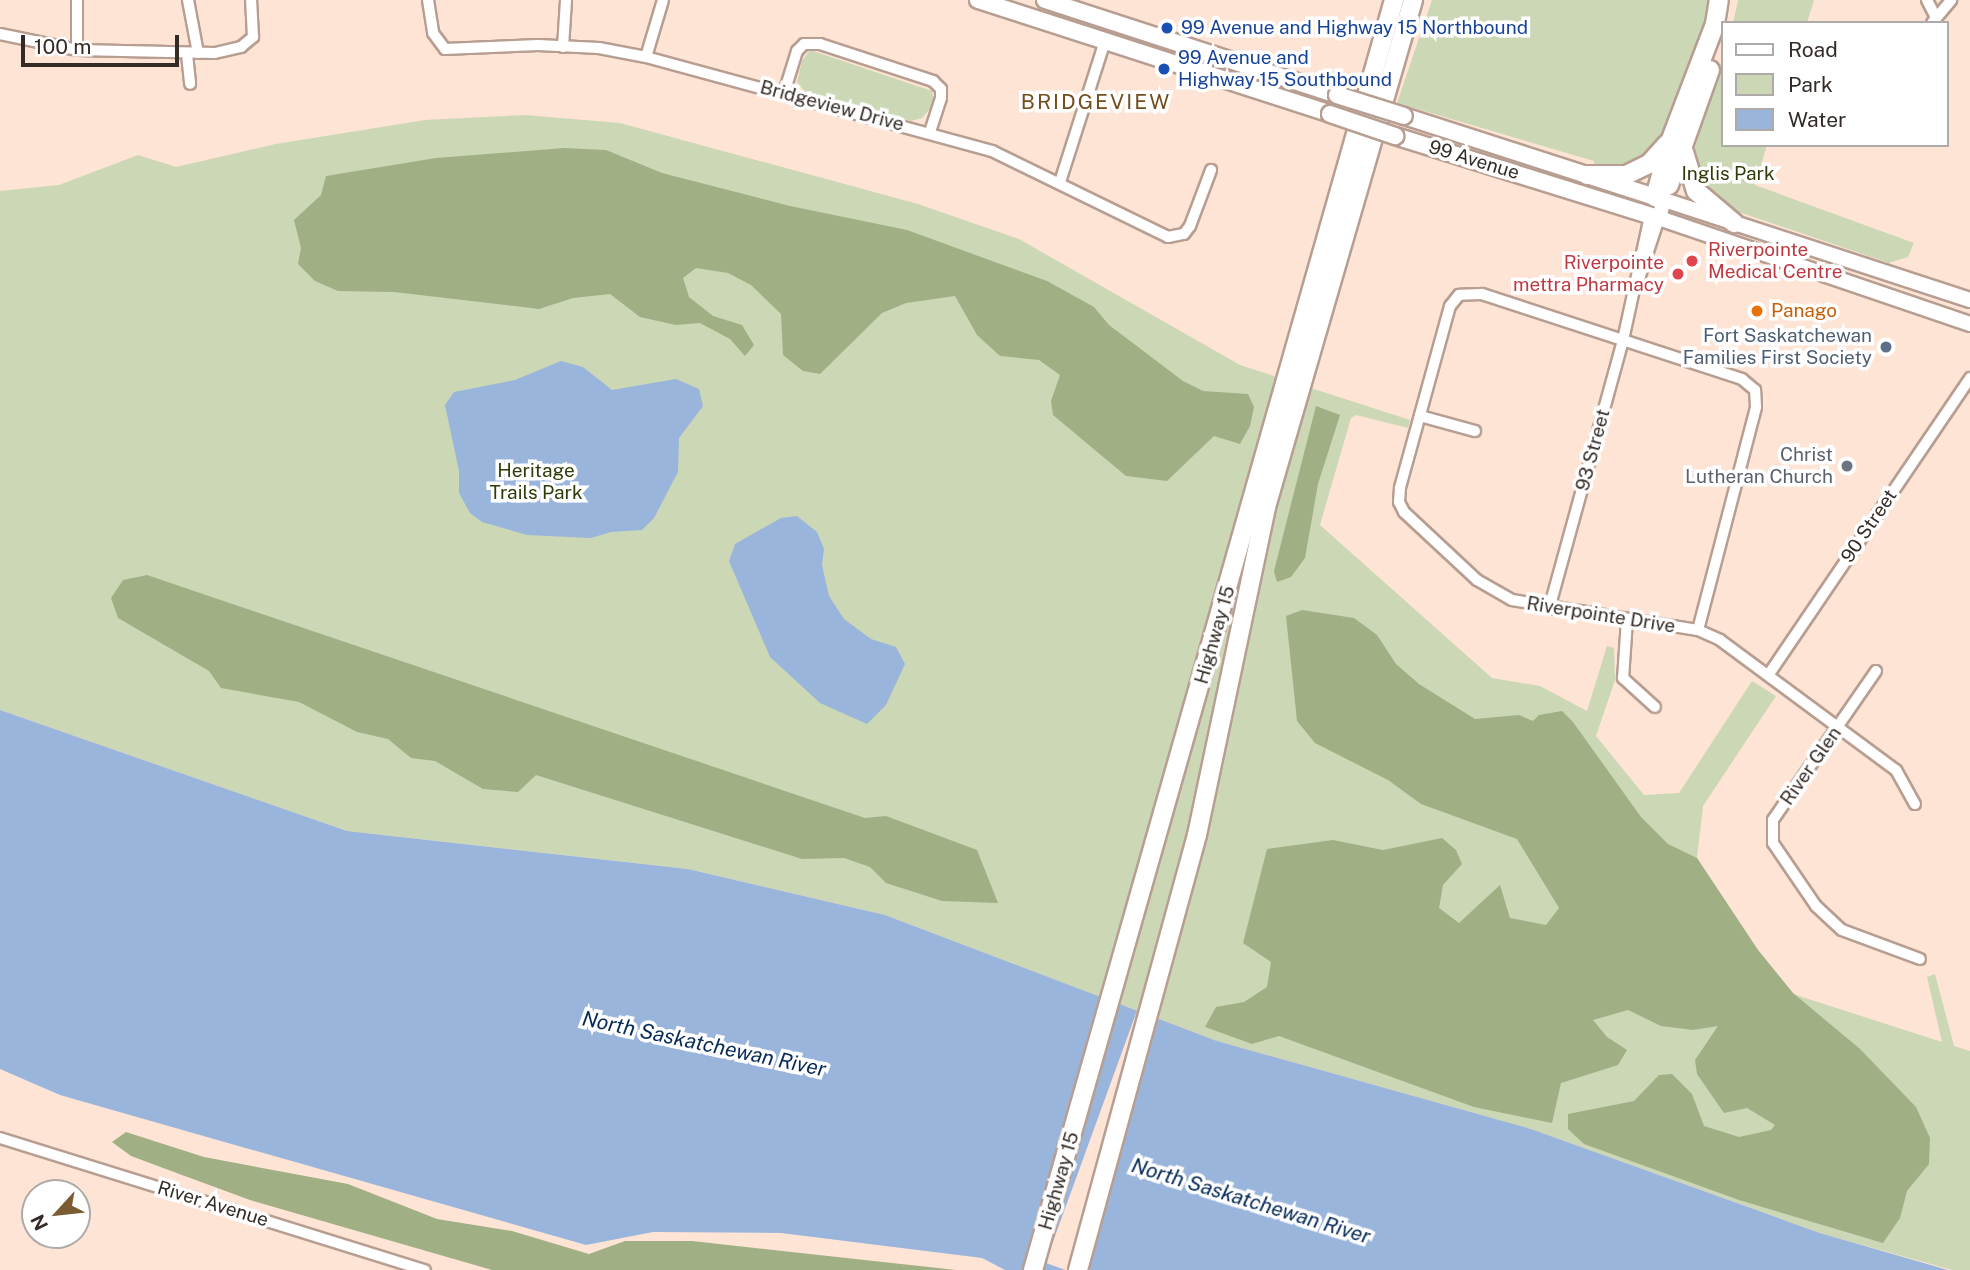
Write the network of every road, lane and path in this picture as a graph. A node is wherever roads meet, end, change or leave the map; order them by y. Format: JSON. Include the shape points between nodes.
{"nodes":[{"id":1,"x":77,"y":0,"type":"edge"},
{"id":2,"x":188,"y":0,"type":"edge"},
{"id":3,"x":251,"y":0,"type":"edge"},
{"id":4,"x":428,"y":0,"type":"edge"},
{"id":5,"x":566,"y":0,"type":"edge"},
{"id":6,"x":663,"y":0,"type":"edge"},
{"id":7,"x":978,"y":0,"type":"edge"},
{"id":8,"x":1045,"y":0,"type":"edge"},
{"id":9,"x":1394,"y":0,"type":"edge"},
{"id":10,"x":1413,"y":0,"type":"edge"},
{"id":11,"x":1423,"y":0,"type":"edge"},
{"id":12,"x":1719,"y":0,"type":"edge"},
{"id":13,"x":1731,"y":0,"type":"edge"},
{"id":14,"x":1927,"y":0,"type":"edge"},
{"id":15,"x":1951,"y":0,"type":"edge"},
{"id":16,"x":1934,"y":20,"type":"edge"},
{"id":17,"x":1727,"y":21,"type":"edge"},
{"id":18,"x":0,"y":34,"type":"edge"},
{"id":19,"x":1722,"y":36,"type":"edge"},
{"id":20,"x":1105,"y":41,"type":"junction"},
{"id":21,"x":563,"y":47,"type":"junction"},
{"id":22,"x":1398,"y":49,"type":"junction"},
{"id":23,"x":77,"y":50,"type":"junction"},
{"id":24,"x":192,"y":54,"type":"junction"},
{"id":25,"x":646,"y":57,"type":"junction"},
{"id":26,"x":190,"y":84,"type":"dead end"},
{"id":27,"x":784,"y":93,"type":"junction"},
{"id":28,"x":930,"y":132,"type":"junction"},
{"id":29,"x":1676,"y":144,"type":"junction"},
{"id":30,"x":1210,"y":170,"type":"dead end"},
{"id":31,"x":1587,"y":175,"type":"junction"},
{"id":32,"x":1060,"y":182,"type":"junction"},
{"id":33,"x":1660,"y":198,"type":"junction"},
{"id":34,"x":1655,"y":217,"type":"junction"},
{"id":35,"x":1734,"y":223,"type":"junction"},
{"id":36,"x":1970,"y":300,"type":"edge"},
{"id":37,"x":1970,"y":324,"type":"edge"},
{"id":38,"x":1623,"y":340,"type":"junction"},
{"id":39,"x":1970,"y":378,"type":"edge"},
{"id":40,"x":1420,"y":416,"type":"junction"},
{"id":41,"x":1475,"y":431,"type":"dead end"},
{"id":42,"x":1549,"y":609,"type":"junction"},
{"id":43,"x":1627,"y":620,"type":"junction"},
{"id":44,"x":1698,"y":629,"type":"junction"},
{"id":45,"x":1876,"y":671,"type":"dead end"},
{"id":46,"x":1769,"y":674,"type":"junction"},
{"id":47,"x":1654,"y":707,"type":"dead end"},
{"id":48,"x":1840,"y":725,"type":"junction"},
{"id":49,"x":1914,"y":804,"type":"dead end"},
{"id":50,"x":1920,"y":960,"type":"dead end"},
{"id":51,"x":0,"y":1138,"type":"edge"},
{"id":52,"x":425,"y":1270,"type":"edge"},
{"id":53,"x":1034,"y":1270,"type":"edge"},
{"id":54,"x":1078,"y":1270,"type":"edge"}],
"edges":[{"from":1,"to":23,"type":"street"},
{"from":2,"to":24,"type":"street"},
{"from":3,"to":24,"type":"street","via":[[254,25],[250,41],[236,49]]},
{"from":4,"to":21,"type":"street","name":"Bridgeview Drive","via":[[433,33],[445,49]]},
{"from":5,"to":21,"type":"street"},
{"from":6,"to":25,"type":"street"},
{"from":7,"to":20,"type":"main road","name":"99 Avenue"},
{"from":8,"to":31,"type":"main road","name":"99 Avenue","bridge":true},
{"from":9,"to":53,"type":"main road","name":"Highway 15"},
{"from":10,"to":22,"type":"main road","name":"Highway 15"},
{"from":11,"to":22,"type":"main road"},
{"from":12,"to":29,"type":"main road"},
{"from":13,"to":17,"type":"main road"},
{"from":14,"to":16,"type":"street"},
{"from":15,"to":16,"type":"street"},
{"from":18,"to":23,"type":"street"},
{"from":19,"to":29,"type":"main road"},
{"from":20,"to":32,"type":"street"},
{"from":20,"to":34,"type":"main road","name":"99 Avenue","bridge":true},
{"from":21,"to":25,"type":"street","name":"Bridgeview Drive"},
{"from":22,"to":54,"type":"main road","name":"Highway 15","via":[[1266,507],[1208,791]]},
{"from":23,"to":24,"type":"street"},
{"from":24,"to":26,"type":"street"},
{"from":25,"to":27,"type":"street","name":"Bridgeview Drive"},
{"from":27,"to":28,"type":"street","name":"Bridgeview Drive"},
{"from":27,"to":28,"type":"street","via":[[797,51],[804,44],[820,44],[933,81],[942,98]]},
{"from":28,"to":32,"type":"street","name":"Bridgeview Drive","via":[[992,151]]},
{"from":29,"to":31,"type":"main road","via":[[1626,175]]},
{"from":29,"to":33,"type":"main road"},
{"from":29,"to":35,"type":"main road","via":[[1696,191]]},
{"from":30,"to":32,"type":"street","name":"Bridgeview Drive","via":[[1190,226],[1176,237]]},
{"from":31,"to":33,"type":"main road","name":"99 Avenue"},
{"from":33,"to":34,"type":"street","name":"93 Street"},
{"from":33,"to":35,"type":"street","name":"99 Avenue"},
{"from":34,"to":37,"type":"street","name":"99 Avenue"},
{"from":34,"to":38,"type":"street","name":"93 Street"},
{"from":35,"to":36,"type":"street","name":"99 Avenue"},
{"from":38,"to":40,"type":"street","name":"Riverpointe Drive","via":[[1465,292],[1450,306]]},
{"from":38,"to":42,"type":"street","name":"93 Street"},
{"from":38,"to":44,"type":"street","via":[[1742,379],[1755,390],[1756,407]]},
{"from":39,"to":46,"type":"street","name":"90 Street"},
{"from":40,"to":41,"type":"street"},
{"from":40,"to":42,"type":"street","name":"Riverpointe Drive","via":[[1398,495],[1404,512],[1487,587],[1512,600]]},
{"from":42,"to":43,"type":"street","name":"Riverpointe Drive"},
{"from":43,"to":44,"type":"street","name":"Riverpointe Drive"},
{"from":43,"to":47,"type":"street","via":[[1623,678]]},
{"from":44,"to":46,"type":"street","name":"Riverpointe Drive"},
{"from":45,"to":48,"type":"street","name":"River Glen"},
{"from":46,"to":48,"type":"street","name":"Riverpointe Drive"},
{"from":48,"to":49,"type":"street","name":"Riverpointe Drive","via":[[1896,770]]},
{"from":48,"to":50,"type":"street","name":"River Glen","via":[[1773,820],[1773,843],[1815,906],[1842,930]]},
{"from":51,"to":52,"type":"street","name":"River Avenue"}]}
